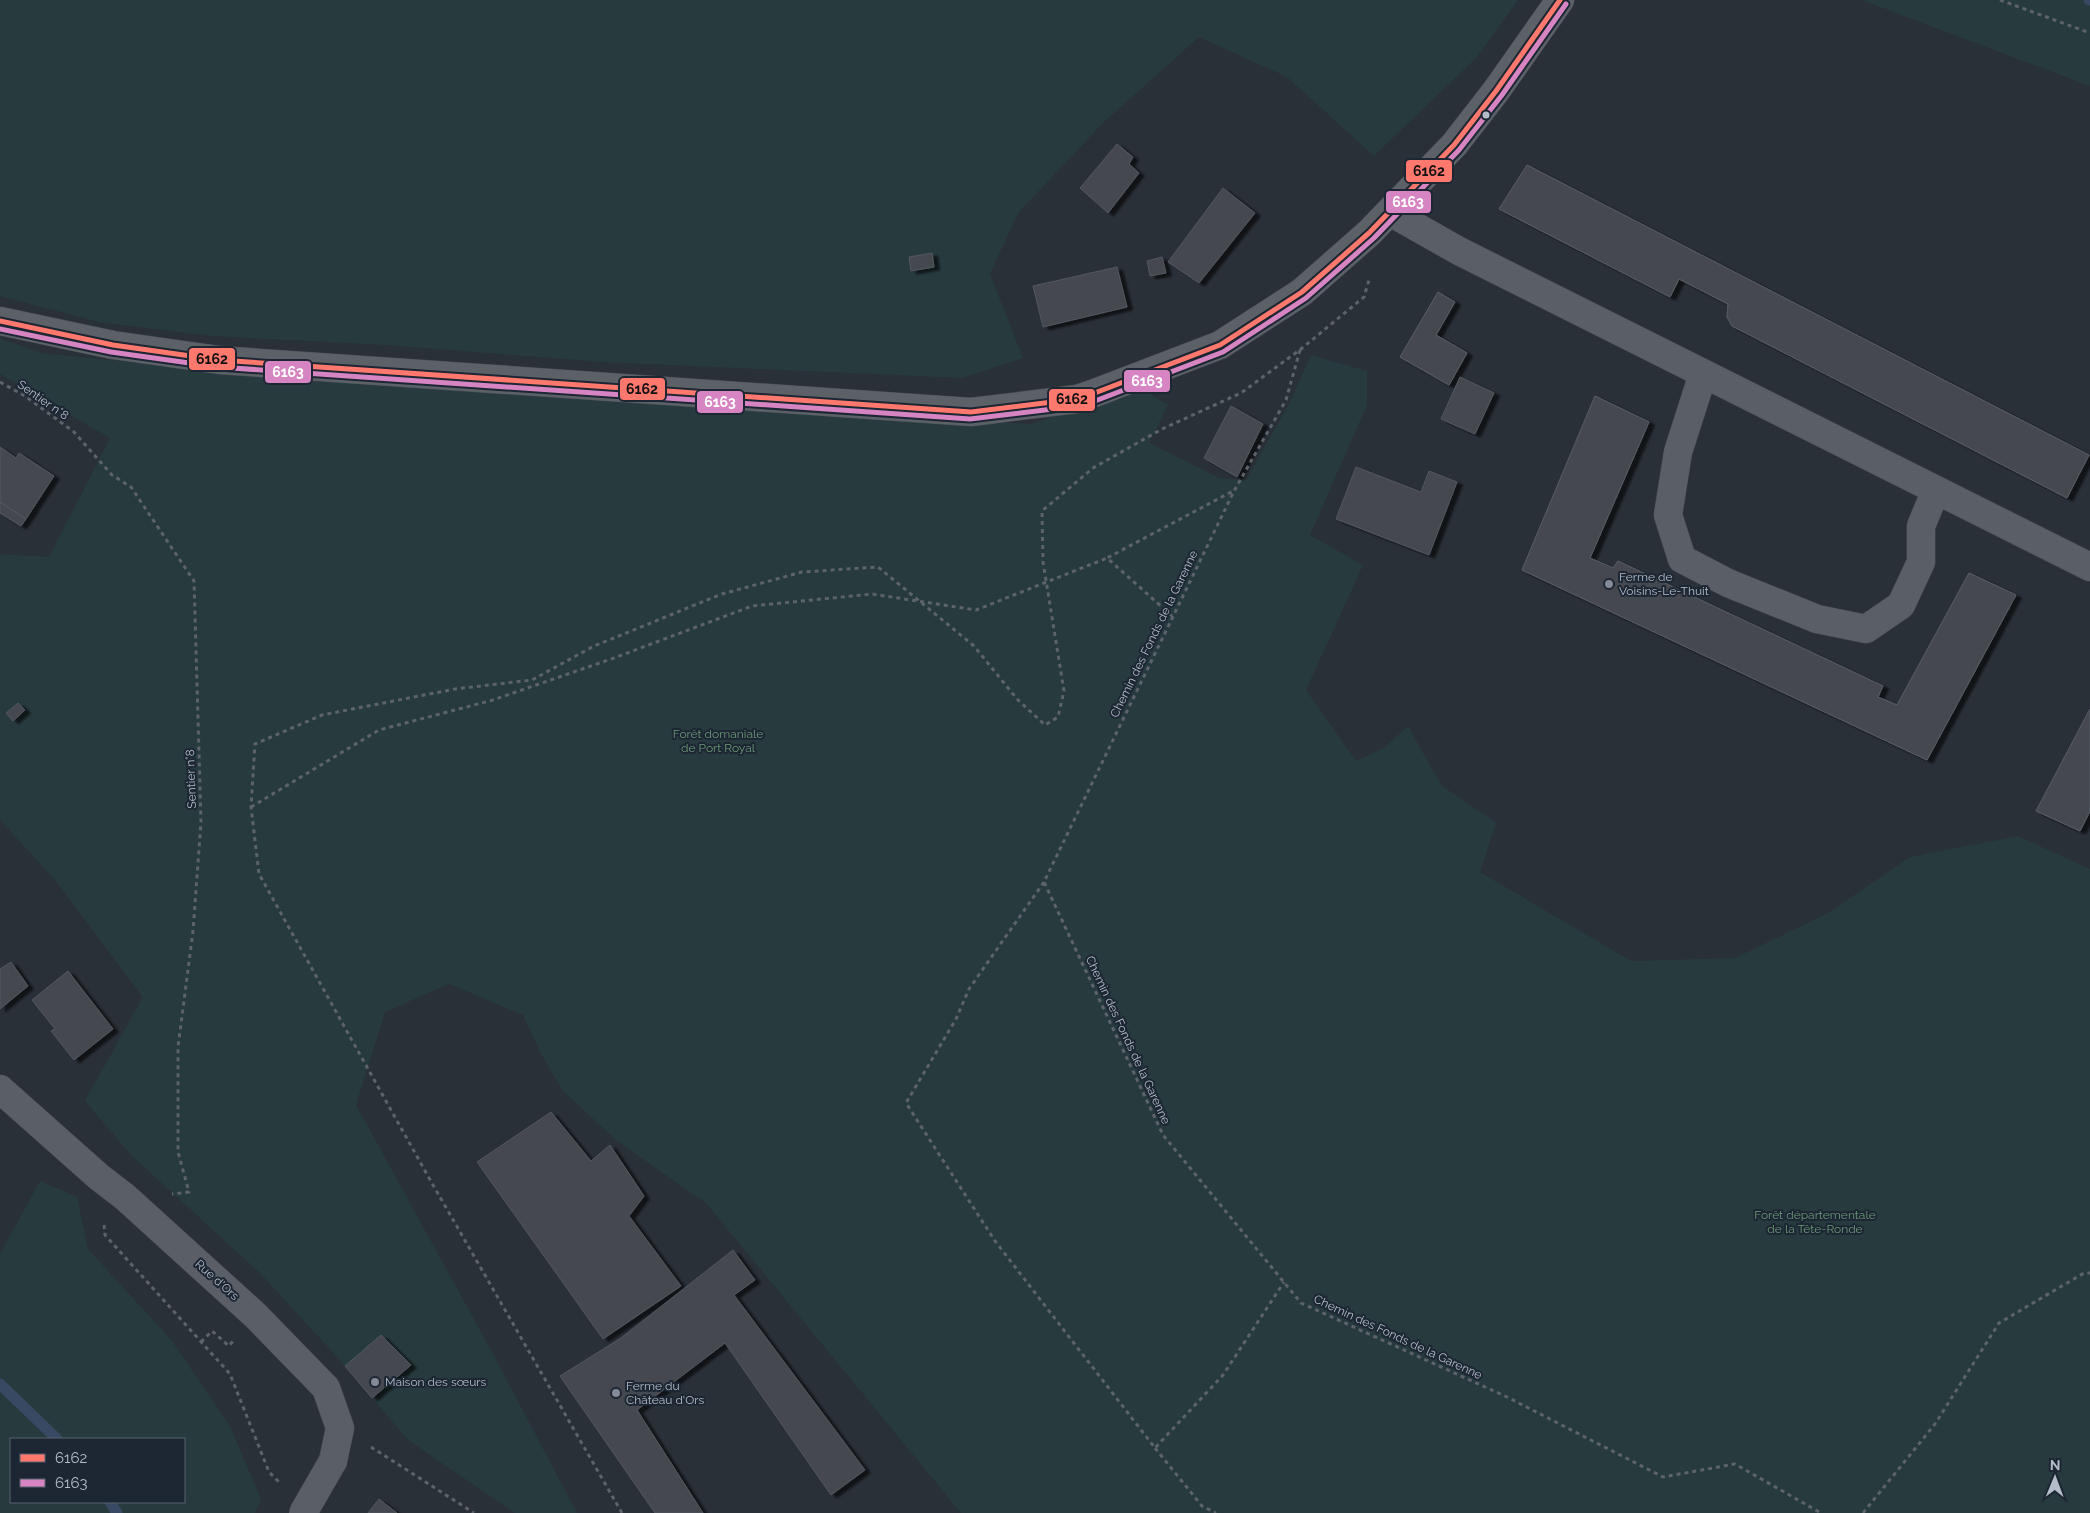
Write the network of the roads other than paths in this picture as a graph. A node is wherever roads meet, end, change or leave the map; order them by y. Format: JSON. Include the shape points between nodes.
{"nodes":[{"id":1,"x":1560,"y":0,"type":"edge"},
{"id":2,"x":1390,"y":212,"type":"junction"},
{"id":3,"x":0,"y":321,"type":"edge"},
{"id":4,"x":1703,"y":374,"type":"junction"},
{"id":5,"x":1936,"y":490,"type":"junction"},
{"id":6,"x":2090,"y":567,"type":"edge"},
{"id":7,"x":0,"y":1089,"type":"edge"},
{"id":8,"x":303,"y":1513,"type":"edge"}],
"edges":[{"from":1,"to":2,"type":"main road","via":[[1454,145]]},
{"from":2,"to":3,"type":"main road","via":[[1302,292],[1220,345],[1077,399],[971,412],[219,360],[113,345]]},
{"from":2,"to":4,"type":"street","via":[[1459,251]]},
{"from":4,"to":5,"type":"street"},
{"from":4,"to":5,"type":"street","via":[[1678,452],[1668,516],[1682,559],[1728,582],[1817,619],[1866,628],[1901,605],[1921,562],[1921,526]]},
{"from":5,"to":6,"type":"street"},
{"from":7,"to":8,"type":"street","name":"Rue d'Ors","bridge":true,"via":[[256,1316],[326,1388],[340,1428],[333,1461]]}]}
